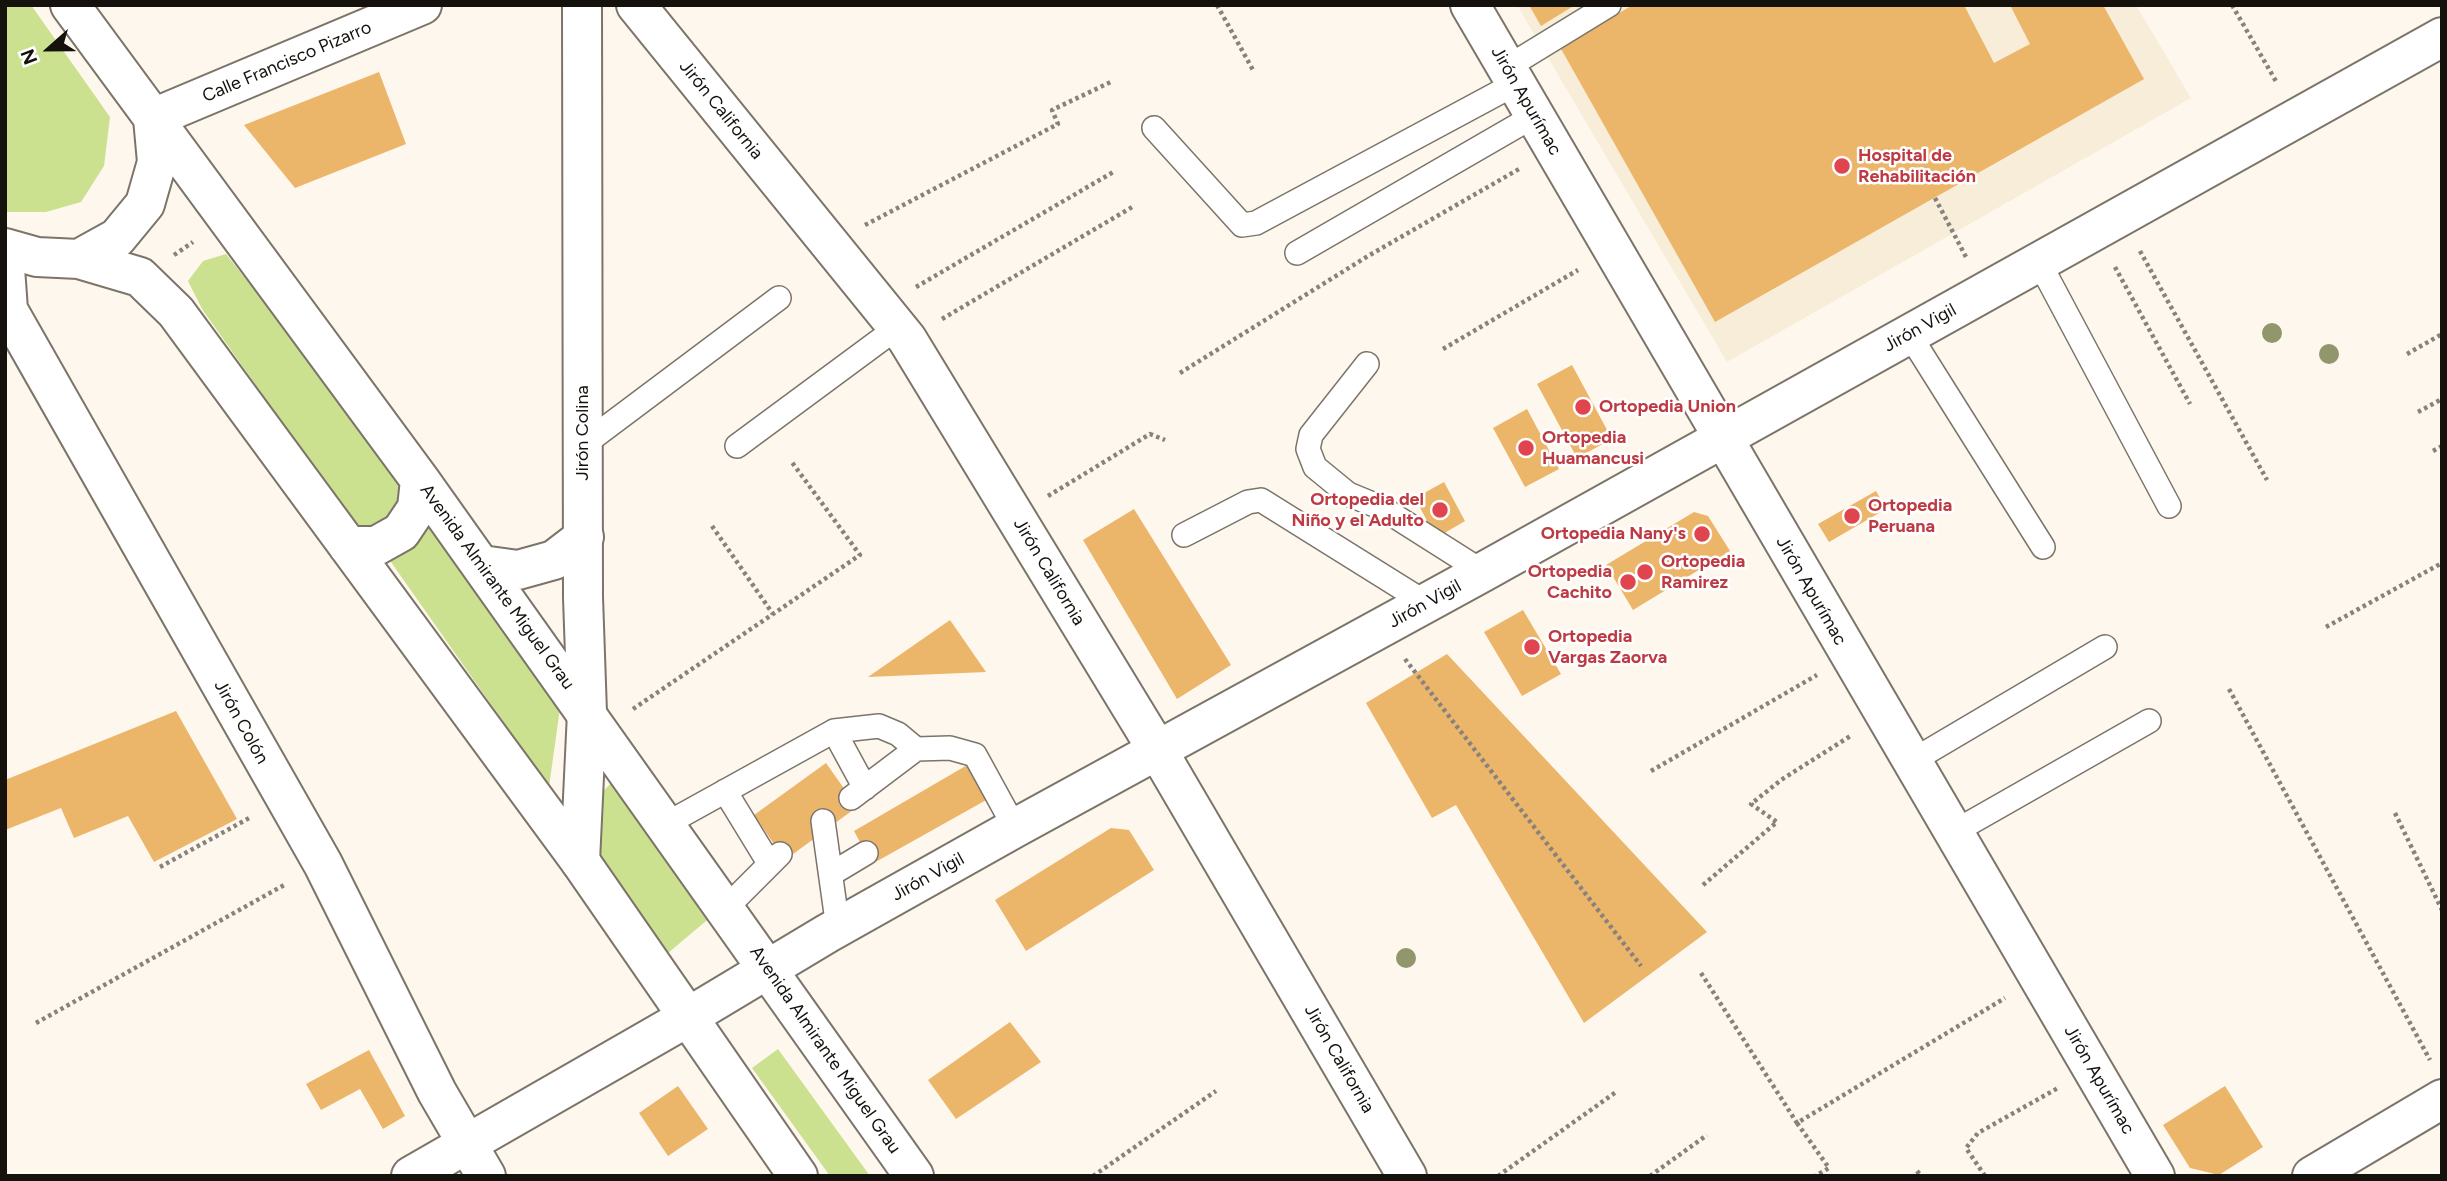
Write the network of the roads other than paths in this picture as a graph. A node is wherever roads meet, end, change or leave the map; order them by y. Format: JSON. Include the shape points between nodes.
{"nodes":[{"id":1,"x":70,"y":5,"type":"edge"},
{"id":2,"x":422,"y":5,"type":"edge"},
{"id":3,"x":582,"y":5,"type":"edge"},
{"id":4,"x":636,"y":5,"type":"edge"},
{"id":5,"x":1470,"y":5,"type":"edge"},
{"id":6,"x":1609,"y":5,"type":"edge"},
{"id":7,"x":2442,"y":37,"type":"edge"},
{"id":8,"x":1518,"y":89,"type":"junction"},
{"id":9,"x":153,"y":118,"type":"junction"},
{"id":10,"x":1154,"y":128,"type":"dead end"},
{"id":11,"x":5,"y":248,"type":"edge"},
{"id":12,"x":1297,"y":253,"type":"dead end"},
{"id":13,"x":79,"y":259,"type":"junction"},
{"id":14,"x":2039,"y":262,"type":"junction"},
{"id":15,"x":5,"y":268,"type":"edge"},
{"id":16,"x":779,"y":298,"type":"dead end"},
{"id":17,"x":7,"y":311,"type":"edge"},
{"id":18,"x":896,"y":324,"type":"junction"},
{"id":19,"x":1909,"y":334,"type":"junction"},
{"id":20,"x":1367,"y":363,"type":"dead end"},
{"id":21,"x":1722,"y":439,"type":"junction"},
{"id":22,"x":583,"y":445,"type":"junction"},
{"id":23,"x":737,"y":446,"type":"dead end"},
{"id":24,"x":420,"y":480,"type":"junction"},
{"id":25,"x":2169,"y":506,"type":"dead end"},
{"id":26,"x":1184,"y":534,"type":"dead end"},
{"id":27,"x":584,"y":537,"type":"junction"},
{"id":28,"x":348,"y":546,"type":"junction"},
{"id":29,"x":2043,"y":548,"type":"dead end"},
{"id":30,"x":482,"y":565,"type":"junction"},
{"id":31,"x":1483,"y":572,"type":"junction"},
{"id":32,"x":1426,"y":603,"type":"junction"},
{"id":33,"x":2105,"y":647,"type":"dead end"},
{"id":34,"x":2150,"y":721,"type":"dead end"},
{"id":35,"x":594,"y":723,"type":"junction"},
{"id":36,"x":834,"y":732,"type":"junction"},
{"id":37,"x":916,"y":750,"type":"junction"},
{"id":38,"x":1158,"y":751,"type":"junction"},
{"id":39,"x":1912,"y":761,"type":"junction"},
{"id":40,"x":725,"y":791,"type":"junction"},
{"id":41,"x":823,"y":821,"type":"dead end"},
{"id":42,"x":666,"y":824,"type":"junction"},
{"id":43,"x":1015,"y":828,"type":"junction"},
{"id":44,"x":1954,"y":832,"type":"junction"},
{"id":45,"x":866,"y":853,"type":"dead end"},
{"id":46,"x":580,"y":862,"type":"junction"},
{"id":47,"x":831,"y":874,"type":"junction"},
{"id":48,"x":725,"y":909,"type":"junction"},
{"id":49,"x":838,"y":928,"type":"junction"},
{"id":50,"x":768,"y":969,"type":"junction"},
{"id":51,"x":688,"y":1017,"type":"junction"},
{"id":52,"x":2438,"y":1084,"type":"edge"},
{"id":53,"x":476,"y":1160,"type":"edge"},
{"id":54,"x":411,"y":1176,"type":"edge"},
{"id":55,"x":798,"y":1176,"type":"edge"},
{"id":56,"x":914,"y":1176,"type":"edge"},
{"id":57,"x":1407,"y":1176,"type":"edge"},
{"id":58,"x":2155,"y":1176,"type":"edge"},
{"id":59,"x":2312,"y":1176,"type":"edge"}],
"edges":[{"from":1,"to":9,"type":"main road","name":"Avenida Almirante Miguel Grau"},
{"from":2,"to":9,"type":"main road","name":"Calle Francisco Pizarro"},
{"from":3,"to":22,"type":"main road","name":"Jirón Colina"},
{"from":4,"to":18,"type":"main road","name":"Jirón California"},
{"from":5,"to":8,"type":"main road","name":"Jirón Apurímac"},
{"from":6,"to":8,"type":"lane"},
{"from":7,"to":14,"type":"main road","name":"Jirón Vigil"},
{"from":8,"to":10,"type":"lane","via":[[1256,223],[1242,225]]},
{"from":8,"to":12,"type":"lane"},
{"from":8,"to":21,"type":"main road","name":"Jirón Apurímac"},
{"from":9,"to":13,"type":"main road","via":[[157,162],[145,204],[117,238]]},
{"from":9,"to":24,"type":"main road","name":"Avenida Almirante Miguel Grau"},
{"from":11,"to":13,"type":"main road","via":[[37,257]]},
{"from":13,"to":28,"type":"main road","via":[[141,277],[176,312]]},
{"from":14,"to":19,"type":"main road","name":"Jirón Vigil"},
{"from":14,"to":25,"type":"lane"},
{"from":15,"to":17,"type":"main road","name":"Jirón Colón"},
{"from":16,"to":22,"type":"lane"},
{"from":17,"to":53,"type":"main road","name":"Jirón Colón","via":[[323,864]]},
{"from":18,"to":23,"type":"lane"},
{"from":18,"to":38,"type":"main road","name":"Jirón California"},
{"from":19,"to":21,"type":"main road","name":"Jirón Vigil"},
{"from":19,"to":29,"type":"lane"},
{"from":20,"to":31,"type":"lane","via":[[1311,435],[1308,449],[1315,467],[1348,494],[1382,508]]},
{"from":21,"to":31,"type":"main road","name":"Jirón Vigil"},
{"from":21,"to":39,"type":"main road","name":"Jirón Apurímac"},
{"from":22,"to":27,"type":"main road","name":"Jirón Colina"},
{"from":24,"to":28,"type":"main road","via":[[417,508],[401,532],[376,546]]},
{"from":24,"to":30,"type":"main road","name":"Avenida Almirante Miguel Grau"},
{"from":26,"to":32,"type":"lane","via":[[1261,500]]},
{"from":27,"to":30,"type":"main road","via":[[554,560],[519,570]]},
{"from":27,"to":35,"type":"main road","name":"Jirón Colina"},
{"from":28,"to":46,"type":"main road"},
{"from":30,"to":35,"type":"main road","name":"Avenida Almirante Miguel Grau"},
{"from":31,"to":32,"type":"main road","name":"Jirón Vigil"},
{"from":32,"to":38,"type":"main road","name":"Jirón Vigil"},
{"from":33,"to":39,"type":"lane"},
{"from":34,"to":44,"type":"lane"},
{"from":35,"to":42,"type":"main road","name":"Avenida Almirante Miguel Grau"},
{"from":35,"to":46,"type":"main road","name":"Jirón Colina"},
{"from":36,"to":37,"type":"lane","via":[[879,726],[898,733]]},
{"from":36,"to":37,"type":"lane","via":[[858,793]]},
{"from":36,"to":40,"type":"lane"},
{"from":37,"to":43,"type":"lane","via":[[950,748],[975,755],[985,784]]},
{"from":38,"to":43,"type":"main road","name":"Jirón Vigil"},
{"from":38,"to":57,"type":"main road","name":"Jirón California"},
{"from":39,"to":44,"type":"main road","name":"Jirón Apurímac"},
{"from":40,"to":42,"type":"lane"},
{"from":40,"to":48,"type":"lane","via":[[775,859]]},
{"from":41,"to":47,"type":"lane"},
{"from":42,"to":48,"type":"main road","name":"Avenida Almirante Miguel Grau"},
{"from":43,"to":49,"type":"main road","name":"Jirón Vigil"},
{"from":44,"to":58,"type":"main road","name":"Jirón Apurímac"},
{"from":45,"to":47,"type":"lane"},
{"from":46,"to":51,"type":"main road"},
{"from":47,"to":49,"type":"lane"},
{"from":48,"to":50,"type":"main road","name":"Avenida Almirante Miguel Grau"},
{"from":49,"to":50,"type":"main road","name":"Jirón Vigil"},
{"from":50,"to":51,"type":"main road","name":"Jirón Vigil"},
{"from":50,"to":56,"type":"main road","name":"Avenida Almirante Miguel Grau"},
{"from":51,"to":53,"type":"main road","name":"Jirón Vigil","via":[[631,1047]]},
{"from":51,"to":55,"type":"main road"},
{"from":52,"to":59,"type":"main road"},
{"from":53,"to":54,"type":"main road","name":"Jirón Vigil"}]}
